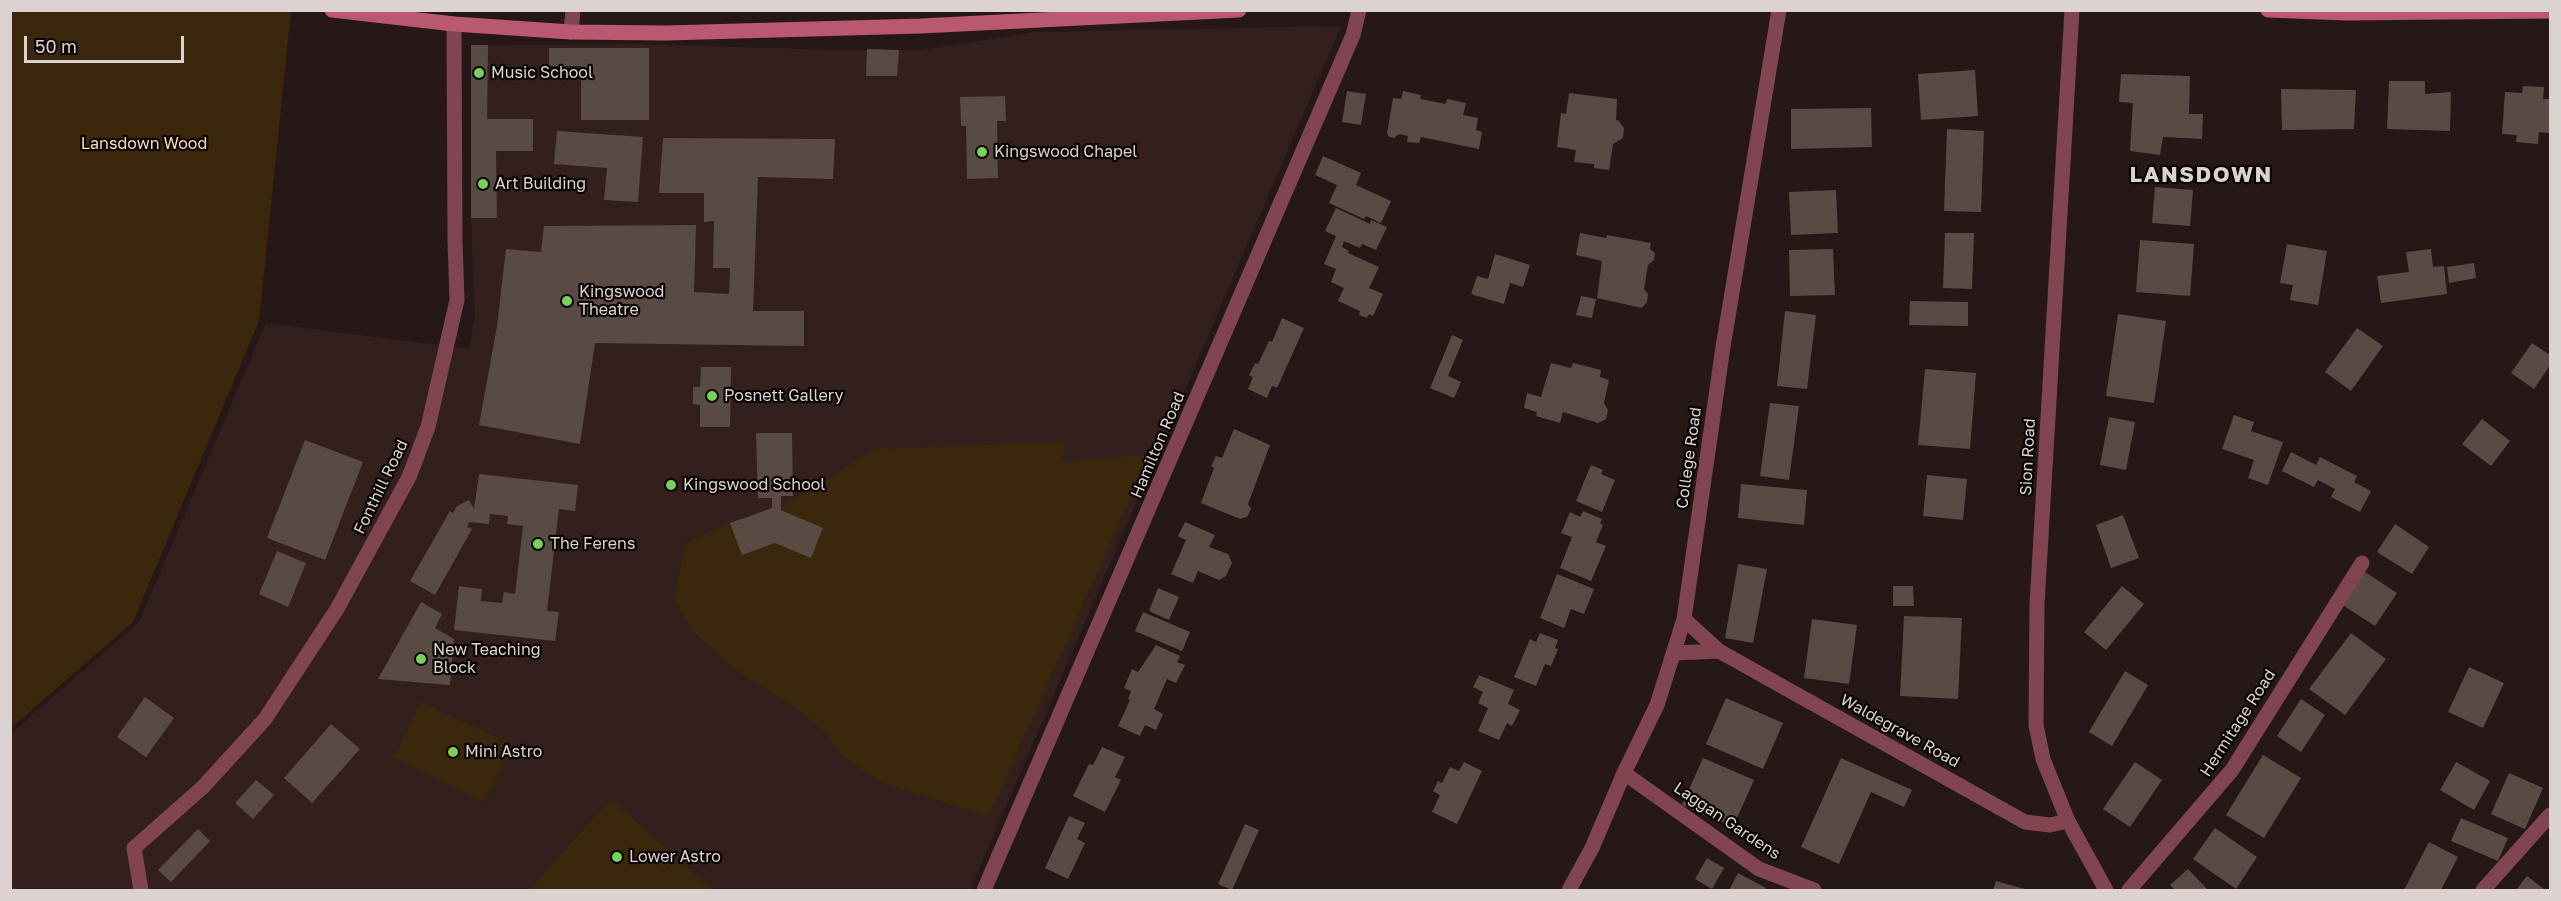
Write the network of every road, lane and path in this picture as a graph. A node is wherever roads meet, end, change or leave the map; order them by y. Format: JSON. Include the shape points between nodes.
{"nodes":[{"id":1,"x":332,"y":10,"type":"edge"},
{"id":2,"x":573,"y":10,"type":"edge"},
{"id":3,"x":1239,"y":10,"type":"edge"},
{"id":4,"x":1359,"y":10,"type":"edge"},
{"id":5,"x":1779,"y":10,"type":"edge"},
{"id":6,"x":2072,"y":10,"type":"edge"},
{"id":7,"x":2268,"y":10,"type":"edge"},
{"id":8,"x":2550,"y":12,"type":"edge"},
{"id":9,"x":454,"y":24,"type":"junction"},
{"id":10,"x":571,"y":32,"type":"junction"},
{"id":11,"x":2362,"y":563,"type":"dead end"},
{"id":12,"x":1684,"y":619,"type":"junction"},
{"id":13,"x":1719,"y":651,"type":"junction"},
{"id":14,"x":1675,"y":653,"type":"junction"},
{"id":15,"x":1624,"y":773,"type":"junction"},
{"id":16,"x":2550,"y":815,"type":"edge"},
{"id":17,"x":2068,"y":821,"type":"junction"},
{"id":18,"x":141,"y":891,"type":"edge"},
{"id":19,"x":984,"y":891,"type":"edge"},
{"id":20,"x":1569,"y":891,"type":"edge"},
{"id":21,"x":1814,"y":891,"type":"edge"},
{"id":22,"x":2106,"y":891,"type":"edge"},
{"id":23,"x":2130,"y":891,"type":"edge"},
{"id":24,"x":2482,"y":891,"type":"edge"}],
"edges":[{"from":1,"to":9,"type":"street"},
{"from":2,"to":10,"type":"street"},
{"from":3,"to":10,"type":"street","via":[[921,26]]},
{"from":4,"to":19,"type":"street","name":"Hamilton Road","via":[[1348,46]]},
{"from":5,"to":12,"type":"street","name":"College Road","via":[[1723,347]]},
{"from":6,"to":17,"type":"street","name":"Sion Road","via":[[2036,671],[2036,725],[2043,759]]},
{"from":7,"to":8,"type":"street"},
{"from":9,"to":10,"type":"street"},
{"from":9,"to":18,"type":"street","name":"Fonthill Road","via":[[458,300],[428,427],[413,467],[341,601],[265,719],[203,787],[134,848]]},
{"from":11,"to":23,"type":"street","name":"Hermitage Road","via":[[2232,770]]},
{"from":12,"to":13,"type":"street","name":"Waldegrave Road"},
{"from":12,"to":14,"type":"street","name":"College Road"},
{"from":13,"to":14,"type":"street"},
{"from":13,"to":17,"type":"street","name":"Waldegrave Road","via":[[2025,822],[2050,825]]},
{"from":14,"to":15,"type":"street","name":"College Road","via":[[1657,705]]},
{"from":15,"to":20,"type":"street","name":"College Road"},
{"from":15,"to":21,"type":"street","name":"Laggan Gardens","via":[[1759,869]]},
{"from":16,"to":24,"type":"street"},
{"from":17,"to":22,"type":"street","name":"Sion Road"}]}
